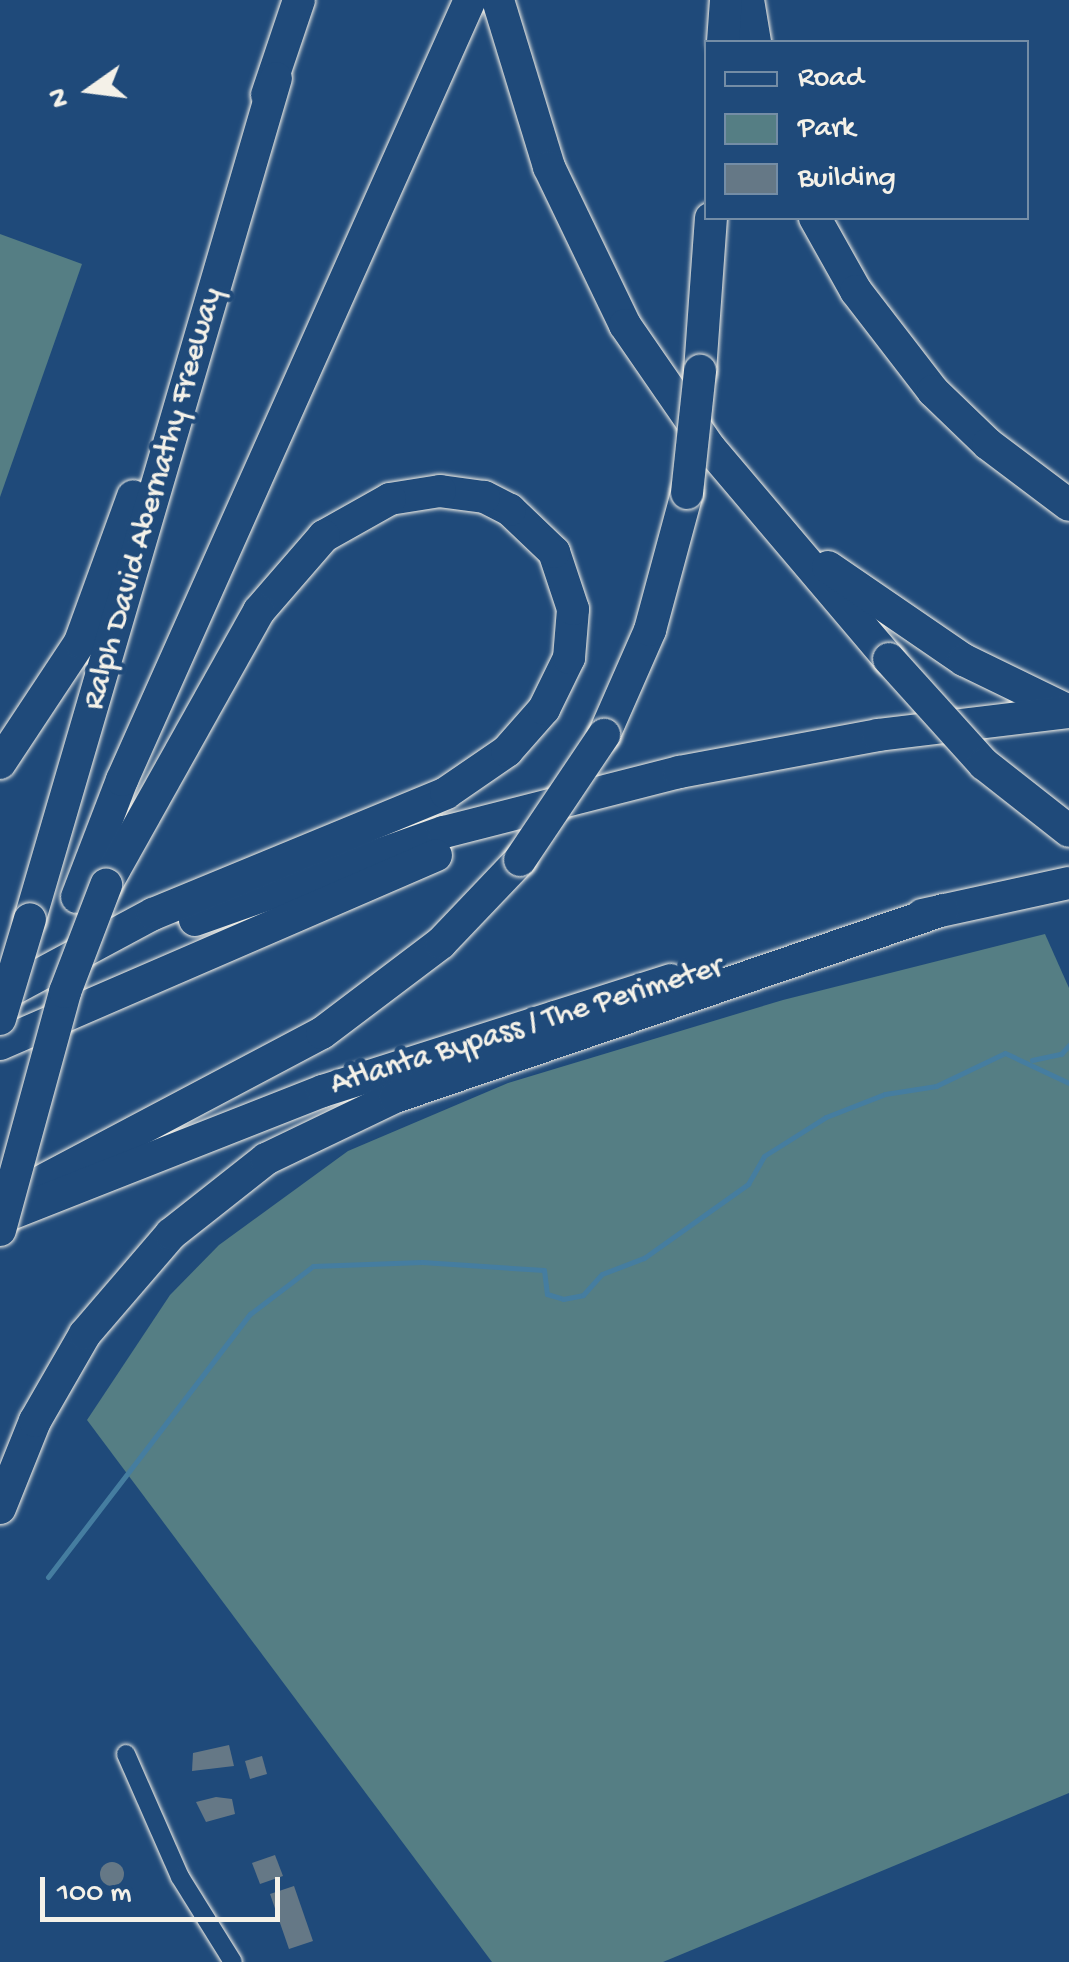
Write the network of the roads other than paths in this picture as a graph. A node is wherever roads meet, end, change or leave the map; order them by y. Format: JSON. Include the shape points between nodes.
{"nodes":[{"id":1,"x":299,"y":0,"type":"edge"},
{"id":2,"x":498,"y":0,"type":"edge"},
{"id":3,"x":726,"y":0,"type":"edge"},
{"id":4,"x":748,"y":0,"type":"edge"},
{"id":5,"x":466,"y":8,"type":"edge"},
{"id":6,"x":724,"y":40,"type":"edge"},
{"id":7,"x":755,"y":40,"type":"edge"},
{"id":8,"x":276,"y":78,"type":"junction"},
{"id":9,"x":711,"y":220,"type":"edge"},
{"id":10,"x":816,"y":220,"type":"edge"},
{"id":11,"x":748,"y":494,"type":"junction"},
{"id":12,"x":1069,"y":505,"type":"edge"},
{"id":13,"x":1069,"y":712,"type":"edge"},
{"id":14,"x":0,"y":763,"type":"edge"},
{"id":15,"x":584,"y":795,"type":"junction"},
{"id":16,"x":1069,"y":831,"type":"edge"},
{"id":17,"x":1069,"y":883,"type":"edge"},
{"id":18,"x":92,"y":891,"type":"junction"},
{"id":19,"x":943,"y":910,"type":"junction"},
{"id":20,"x":0,"y":996,"type":"edge"},
{"id":21,"x":0,"y":1019,"type":"edge"},
{"id":22,"x":0,"y":1044,"type":"edge"},
{"id":23,"x":0,"y":1148,"type":"edge"},
{"id":24,"x":0,"y":1216,"type":"edge"},
{"id":25,"x":0,"y":1230,"type":"edge"},
{"id":26,"x":0,"y":1508,"type":"edge"},
{"id":27,"x":126,"y":1754,"type":"dead end"},
{"id":28,"x":233,"y":1962,"type":"edge"}],
"edges":[{"from":1,"to":8,"type":"highway"},
{"from":2,"to":11,"type":"highway","via":[[539,140],[587,257],[660,379]]},
{"from":3,"to":6,"type":"highway"},
{"from":4,"to":7,"type":"highway"},
{"from":5,"to":18,"type":"highway","via":[[122,780]]},
{"from":8,"to":14,"type":"highway","via":[[250,126],[99,595],[54,688]]},
{"from":8,"to":21,"type":"highway","name":"Ralph David Abernathy Freeway","bridge":true},
{"from":9,"to":24,"type":"highway","bridge":true,"via":[[687,493],[650,630],[604,735],[520,860],[440,943],[360,1008],[283,1056],[38,1180]]},
{"from":10,"to":12,"type":"highway","via":[[856,291],[933,390],[988,444]]},
{"from":11,"to":13,"type":"highway","via":[[829,568],[990,674]]},
{"from":11,"to":16,"type":"highway","bridge":true,"via":[[984,764]]},
{"from":13,"to":15,"type":"highway","via":[[777,751]]},
{"from":15,"to":20,"type":"highway","via":[[341,866]]},
{"from":15,"to":22,"type":"highway"},
{"from":17,"to":19,"type":"highway","name":"Atlanta Bypass / The Perimeter"},
{"from":18,"to":20,"type":"highway","via":[[259,611],[324,536],[390,499],[440,490],[498,503],[554,552],[571,596],[569,658],[544,708],[507,751],[446,793],[153,914]]},
{"from":18,"to":23,"type":"highway"},
{"from":18,"to":25,"type":"highway","bridge":true},
{"from":19,"to":24,"type":"highway","name":"Atlanta Bypass / The Perimeter","via":[[688,975],[453,1047]]},
{"from":19,"to":26,"type":"highway","via":[[395,1097],[266,1158],[170,1234],[85,1334],[35,1421]]},
{"from":27,"to":28,"type":"street","via":[[180,1877]]}]}
